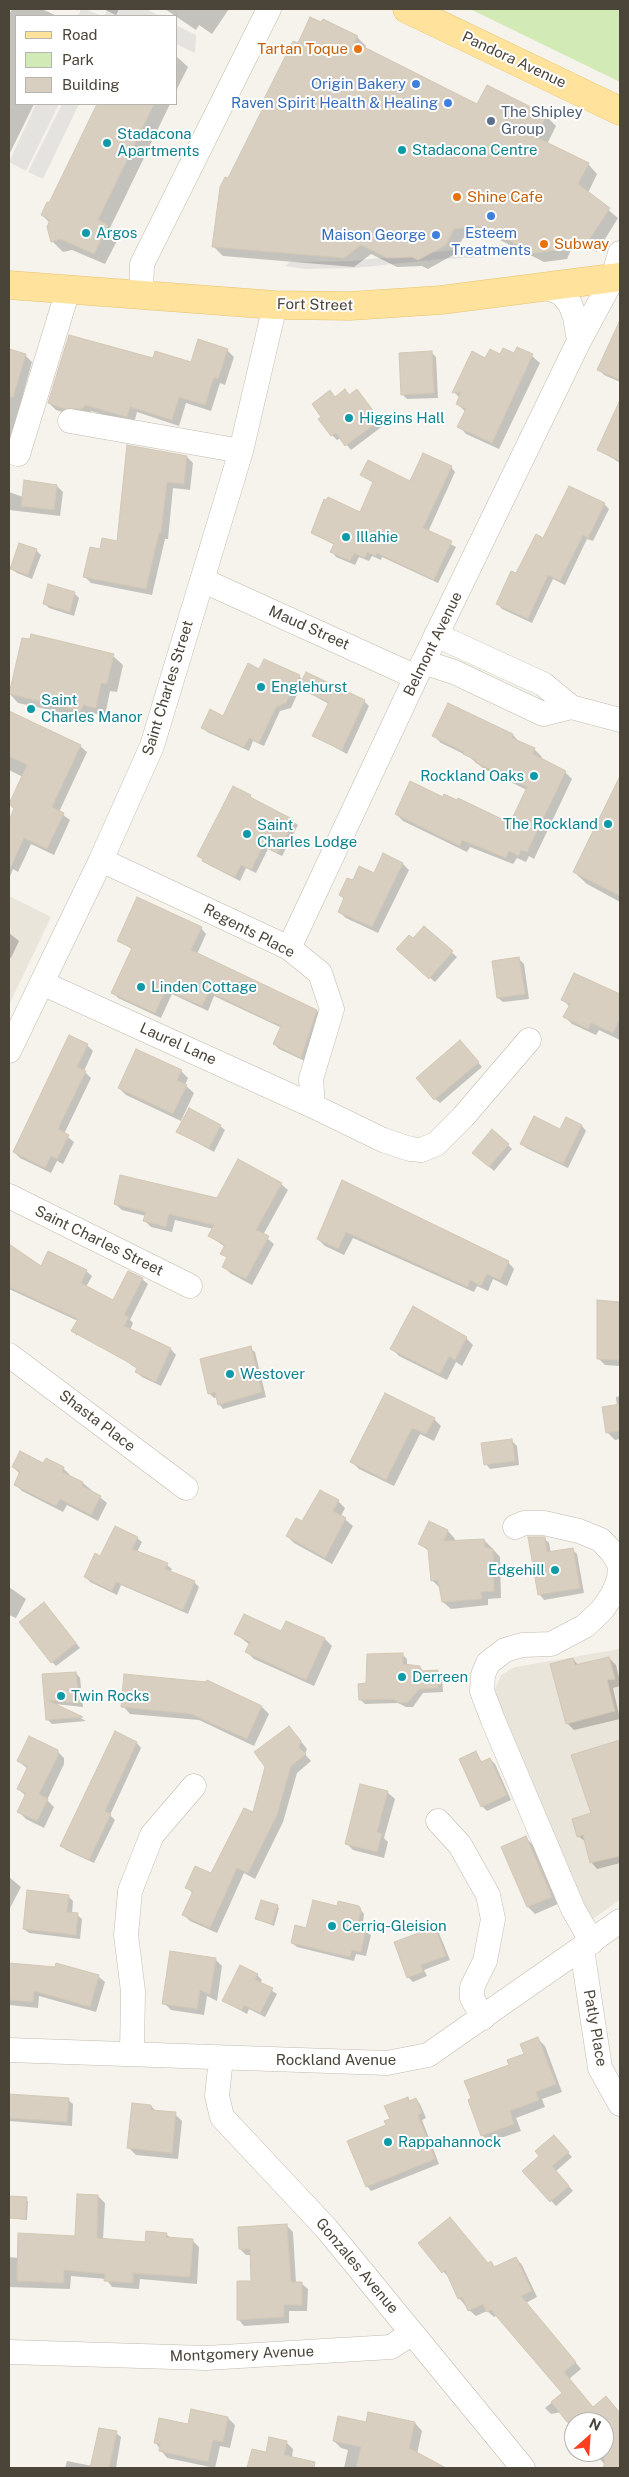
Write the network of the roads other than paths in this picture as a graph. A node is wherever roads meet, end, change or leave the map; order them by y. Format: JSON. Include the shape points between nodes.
{"nodes":[{"id":1,"x":269,"y":9,"type":"edge"},
{"id":2,"x":408,"y":9,"type":"edge"},
{"id":3,"x":620,"y":111,"type":"edge"},
{"id":4,"x":618,"y":269,"type":"edge"},
{"id":5,"x":9,"y":285,"type":"edge"},
{"id":6,"x":544,"y":287,"type":"junction"},
{"id":7,"x":68,"y":290,"type":"junction"},
{"id":8,"x":141,"y":296,"type":"junction"},
{"id":9,"x":275,"y":305,"type":"junction"},
{"id":10,"x":579,"y":341,"type":"junction"},
{"id":11,"x":70,"y":421,"type":"dead end"},
{"id":12,"x":9,"y":451,"type":"edge"},
{"id":13,"x":241,"y":451,"type":"junction"},
{"id":14,"x":202,"y":580,"type":"junction"},
{"id":15,"x":436,"y":636,"type":"junction"},
{"id":16,"x":420,"y":670,"type":"junction"},
{"id":17,"x":571,"y":707,"type":"junction"},
{"id":18,"x":620,"y":720,"type":"edge"},
{"id":19,"x":101,"y":860,"type":"junction"},
{"id":20,"x":289,"y":948,"type":"junction"},
{"id":21,"x":42,"y":983,"type":"junction"},
{"id":22,"x":529,"y":1040,"type":"dead end"},
{"id":23,"x":9,"y":1051,"type":"edge"},
{"id":24,"x":313,"y":1106,"type":"junction"},
{"id":25,"x":9,"y":1196,"type":"edge"},
{"id":26,"x":190,"y":1286,"type":"dead end"},
{"id":27,"x":9,"y":1355,"type":"edge"},
{"id":28,"x":186,"y":1488,"type":"dead end"},
{"id":29,"x":515,"y":1527,"type":"dead end"},
{"id":30,"x":194,"y":1786,"type":"dead end"},
{"id":31,"x":438,"y":1821,"type":"dead end"},
{"id":32,"x":620,"y":1921,"type":"edge"},
{"id":33,"x":587,"y":1945,"type":"junction"},
{"id":34,"x":483,"y":2018,"type":"junction"},
{"id":35,"x":9,"y":2050,"type":"edge"},
{"id":36,"x":132,"y":2054,"type":"junction"},
{"id":37,"x":221,"y":2058,"type":"junction"},
{"id":38,"x":620,"y":2104,"type":"edge"},
{"id":39,"x":412,"y":2333,"type":"junction"},
{"id":40,"x":9,"y":2352,"type":"edge"},
{"id":41,"x":522,"y":2468,"type":"edge"}],
"edges":[{"from":1,"to":8,"type":"street","via":[[142,264]]},
{"from":2,"to":3,"type":"main road","name":"Pandora Avenue"},
{"from":4,"to":6,"type":"main road","name":"Fort Street"},
{"from":4,"to":10,"type":"street","name":"Belmont Avenue"},
{"from":5,"to":7,"type":"main road","name":"Fort Street"},
{"from":6,"to":9,"type":"main road","name":"Fort Street","via":[[441,300],[350,306]]},
{"from":6,"to":10,"type":"street","via":[[561,293],[570,304]]},
{"from":7,"to":8,"type":"main road","name":"Fort Street"},
{"from":7,"to":12,"type":"street","via":[[18,454]]},
{"from":8,"to":9,"type":"main road","name":"Fort Street"},
{"from":9,"to":13,"type":"street","name":"Saint Charles Street"},
{"from":10,"to":15,"type":"street","name":"Belmont Avenue"},
{"from":11,"to":13,"type":"street"},
{"from":13,"to":14,"type":"street","name":"Saint Charles Street"},
{"from":14,"to":16,"type":"street","name":"Maud Street"},
{"from":14,"to":19,"type":"street","name":"Saint Charles Street","via":[[152,746]]},
{"from":15,"to":16,"type":"street","name":"Belmont Avenue"},
{"from":15,"to":17,"type":"street","via":[[543,684]]},
{"from":16,"to":17,"type":"street","name":"Maud Street","via":[[454,672],[543,714]]},
{"from":16,"to":20,"type":"street","name":"Belmont Avenue"},
{"from":17,"to":18,"type":"street"},
{"from":19,"to":20,"type":"street","name":"Regents Place"},
{"from":19,"to":21,"type":"street","name":"Saint Charles Street"},
{"from":20,"to":24,"type":"street","name":"Regents Place","via":[[320,973],[332,1009],[312,1079]]},
{"from":21,"to":23,"type":"street","name":"Saint Charles Street"},
{"from":21,"to":24,"type":"street","name":"Laurel Lane"},
{"from":22,"to":24,"type":"street","via":[[463,1117],[436,1144],[421,1150],[383,1140]]},
{"from":25,"to":26,"type":"street","name":"Saint Charles Street"},
{"from":27,"to":28,"type":"street","name":"Shasta Place"},
{"from":29,"to":33,"type":"street","via":[[524,1523],[544,1523],[578,1531],[601,1540],[620,1565],[613,1594],[585,1626],[552,1644],[522,1645],[505,1650],[488,1663],[483,1675],[482,1691],[493,1720]]},
{"from":30,"to":36,"type":"street","via":[[152,1835],[130,1891],[126,1935],[133,1991]]},
{"from":31,"to":34,"type":"street","via":[[460,1846],[488,1896],[493,1919],[484,1961],[472,1987],[472,1998]]},
{"from":32,"to":33,"type":"street","name":"Rockland Avenue"},
{"from":33,"to":34,"type":"street","name":"Rockland Avenue"},
{"from":33,"to":38,"type":"street","name":"Patly Place","via":[[600,2068]]},
{"from":34,"to":37,"type":"street","name":"Rockland Avenue","via":[[428,2055],[387,2063]]},
{"from":35,"to":36,"type":"street","name":"Rockland Avenue"},
{"from":36,"to":37,"type":"street","name":"Rockland Avenue"},
{"from":37,"to":39,"type":"street","name":"Gonzales Avenue","via":[[217,2096],[222,2117],[326,2228]]},
{"from":39,"to":40,"type":"street","name":"Montgomery Avenue","via":[[391,2347],[206,2358]]},
{"from":39,"to":41,"type":"street","name":"Gonzales Avenue"}]}
